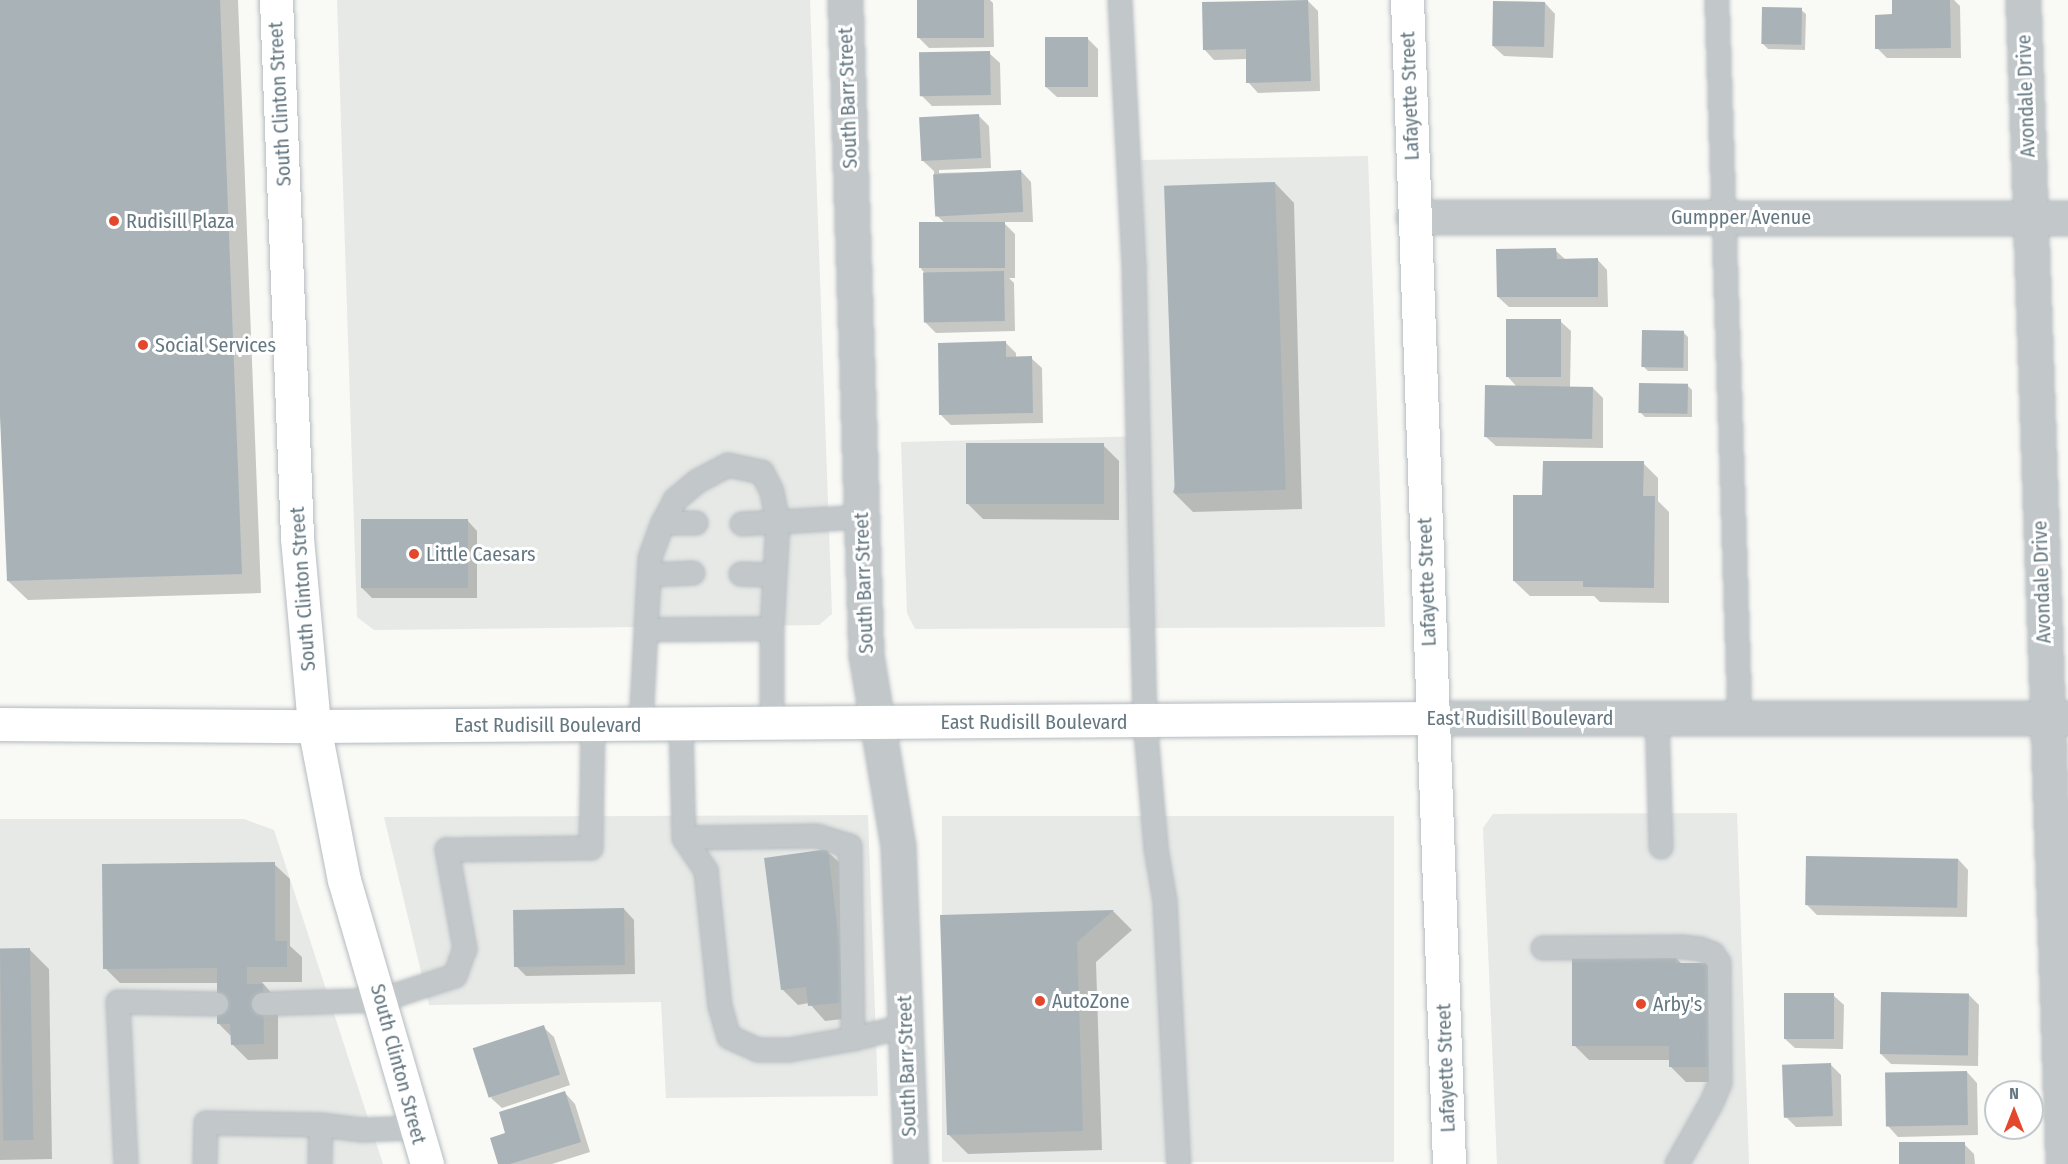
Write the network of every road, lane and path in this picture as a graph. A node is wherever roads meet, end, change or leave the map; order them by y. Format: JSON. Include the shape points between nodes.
{"nodes":[{"id":1,"x":276,"y":0,"type":"edge"},
{"id":2,"x":845,"y":0,"type":"edge"},
{"id":3,"x":1120,"y":0,"type":"edge"},
{"id":4,"x":1407,"y":0,"type":"edge"},
{"id":5,"x":1717,"y":0,"type":"edge"},
{"id":6,"x":2023,"y":0,"type":"edge"},
{"id":7,"x":1413,"y":216,"type":"junction"},
{"id":8,"x":1725,"y":217,"type":"junction"},
{"id":9,"x":2030,"y":218,"type":"junction"},
{"id":10,"x":2068,"y":218,"type":"edge"},
{"id":11,"x":861,"y":517,"type":"junction"},
{"id":12,"x":778,"y":522,"type":"junction"},
{"id":13,"x":663,"y":523,"type":"junction"},
{"id":14,"x":696,"y":523,"type":"dead end"},
{"id":15,"x":742,"y":524,"type":"dead end"},
{"id":16,"x":693,"y":573,"type":"dead end"},
{"id":17,"x":741,"y":574,"type":"dead end"},
{"id":18,"x":649,"y":575,"type":"junction"},
{"id":19,"x":775,"y":575,"type":"junction"},
{"id":20,"x":772,"y":629,"type":"junction"},
{"id":21,"x":646,"y":630,"type":"junction"},
{"id":22,"x":1657,"y":717,"type":"junction"},
{"id":23,"x":1431,"y":718,"type":"junction"},
{"id":24,"x":1740,"y":718,"type":"junction"},
{"id":25,"x":2057,"y":718,"type":"edge"},
{"id":26,"x":1145,"y":721,"type":"junction"},
{"id":27,"x":772,"y":723,"type":"junction"},
{"id":28,"x":879,"y":723,"type":"junction"},
{"id":29,"x":0,"y":724,"type":"edge"},
{"id":30,"x":641,"y":724,"type":"junction"},
{"id":31,"x":681,"y":724,"type":"junction"},
{"id":32,"x":593,"y":725,"type":"junction"},
{"id":33,"x":314,"y":726,"type":"junction"},
{"id":34,"x":684,"y":838,"type":"junction"},
{"id":35,"x":1661,"y":847,"type":"dead end"},
{"id":36,"x":1543,"y":948,"type":"dead end"},
{"id":37,"x":381,"y":1000,"type":"junction"},
{"id":38,"x":217,"y":1004,"type":"dead end"},
{"id":39,"x":263,"y":1004,"type":"dead end"},
{"id":40,"x":906,"y":1026,"type":"junction"},
{"id":41,"x":853,"y":1039,"type":"junction"},
{"id":42,"x":321,"y":1125,"type":"junction"},
{"id":43,"x":415,"y":1128,"type":"junction"},
{"id":44,"x":126,"y":1164,"type":"edge"},
{"id":45,"x":205,"y":1164,"type":"edge"},
{"id":46,"x":320,"y":1164,"type":"edge"},
{"id":47,"x":427,"y":1164,"type":"edge"},
{"id":48,"x":911,"y":1164,"type":"edge"},
{"id":49,"x":1179,"y":1164,"type":"edge"},
{"id":50,"x":1449,"y":1164,"type":"edge"},
{"id":51,"x":1677,"y":1164,"type":"edge"},
{"id":52,"x":2063,"y":1164,"type":"edge"}],
"edges":[{"from":1,"to":33,"type":"main road","name":"South Clinton Street","via":[[297,538]]},
{"from":2,"to":11,"type":"street","name":"South Barr Street"},
{"from":3,"to":26,"type":"lane","via":[[1134,271]]},
{"from":4,"to":7,"type":"main road","name":"Lafayette Street"},
{"from":5,"to":8,"type":"lane"},
{"from":6,"to":9,"type":"street","name":"Avondale Drive"},
{"from":7,"to":8,"type":"street","name":"Gumpper Avenue"},
{"from":7,"to":23,"type":"main road","name":"Lafayette Street"},
{"from":8,"to":9,"type":"street","name":"Gumpper Avenue"},
{"from":8,"to":24,"type":"lane"},
{"from":9,"to":10,"type":"street","name":"Gumpper Avenue"},
{"from":9,"to":25,"type":"street","name":"Avondale Drive"},
{"from":11,"to":12,"type":"lane"},
{"from":11,"to":28,"type":"street","name":"South Barr Street","via":[[866,655]]},
{"from":12,"to":13,"type":"lane","via":[[772,492],[762,472],[728,465],[698,480],[675,500]]},
{"from":12,"to":15,"type":"lane"},
{"from":12,"to":19,"type":"lane"},
{"from":13,"to":14,"type":"lane"},
{"from":13,"to":18,"type":"lane","via":[[650,558]]},
{"from":16,"to":18,"type":"lane"},
{"from":17,"to":19,"type":"lane"},
{"from":18,"to":21,"type":"lane"},
{"from":19,"to":20,"type":"lane"},
{"from":20,"to":21,"type":"lane"},
{"from":20,"to":27,"type":"lane"},
{"from":21,"to":30,"type":"lane"},
{"from":22,"to":23,"type":"street","name":"East Rudisill Boulevard"},
{"from":22,"to":24,"type":"street","name":"East Rudisill Boulevard"},
{"from":22,"to":35,"type":"lane"},
{"from":23,"to":26,"type":"main road","name":"East Rudisill Boulevard"},
{"from":23,"to":50,"type":"main road","name":"Lafayette Street"},
{"from":24,"to":25,"type":"street","name":"East Rudisill Boulevard"},
{"from":25,"to":52,"type":"street","name":"Avondale Drive"},
{"from":26,"to":28,"type":"main road","name":"East Rudisill Boulevard"},
{"from":26,"to":49,"type":"lane","via":[[1156,848],[1165,901]]},
{"from":27,"to":28,"type":"main road","name":"East Rudisill Boulevard"},
{"from":27,"to":31,"type":"main road","name":"East Rudisill Boulevard"},
{"from":28,"to":40,"type":"street","name":"South Barr Street","via":[[898,846]]},
{"from":29,"to":33,"type":"main road","name":"East Rudisill Boulevard"},
{"from":30,"to":31,"type":"main road","name":"East Rudisill Boulevard"},
{"from":30,"to":32,"type":"main road","name":"East Rudisill Boulevard"},
{"from":31,"to":34,"type":"lane"},
{"from":32,"to":33,"type":"main road","name":"East Rudisill Boulevard"},
{"from":32,"to":37,"type":"lane","via":[[591,848],[447,850],[465,949],[455,976]]},
{"from":33,"to":37,"type":"main road","name":"South Clinton Street","via":[[345,880]]},
{"from":34,"to":41,"type":"lane","via":[[706,871],[720,1006],[729,1037],[758,1050],[789,1050]]},
{"from":34,"to":41,"type":"lane","via":[[817,836],[850,846]]},
{"from":36,"to":51,"type":"lane","via":[[1682,947],[1713,954],[1719,963],[1720,1083]]},
{"from":37,"to":39,"type":"lane"},
{"from":37,"to":43,"type":"main road","name":"South Clinton Street"},
{"from":38,"to":44,"type":"lane","via":[[118,1002]]},
{"from":40,"to":41,"type":"lane"},
{"from":40,"to":48,"type":"street","name":"South Barr Street"},
{"from":42,"to":43,"type":"lane","via":[[361,1130]]},
{"from":42,"to":45,"type":"lane","via":[[206,1123]]},
{"from":42,"to":46,"type":"lane"},
{"from":43,"to":47,"type":"main road","name":"South Clinton Street"}]}
